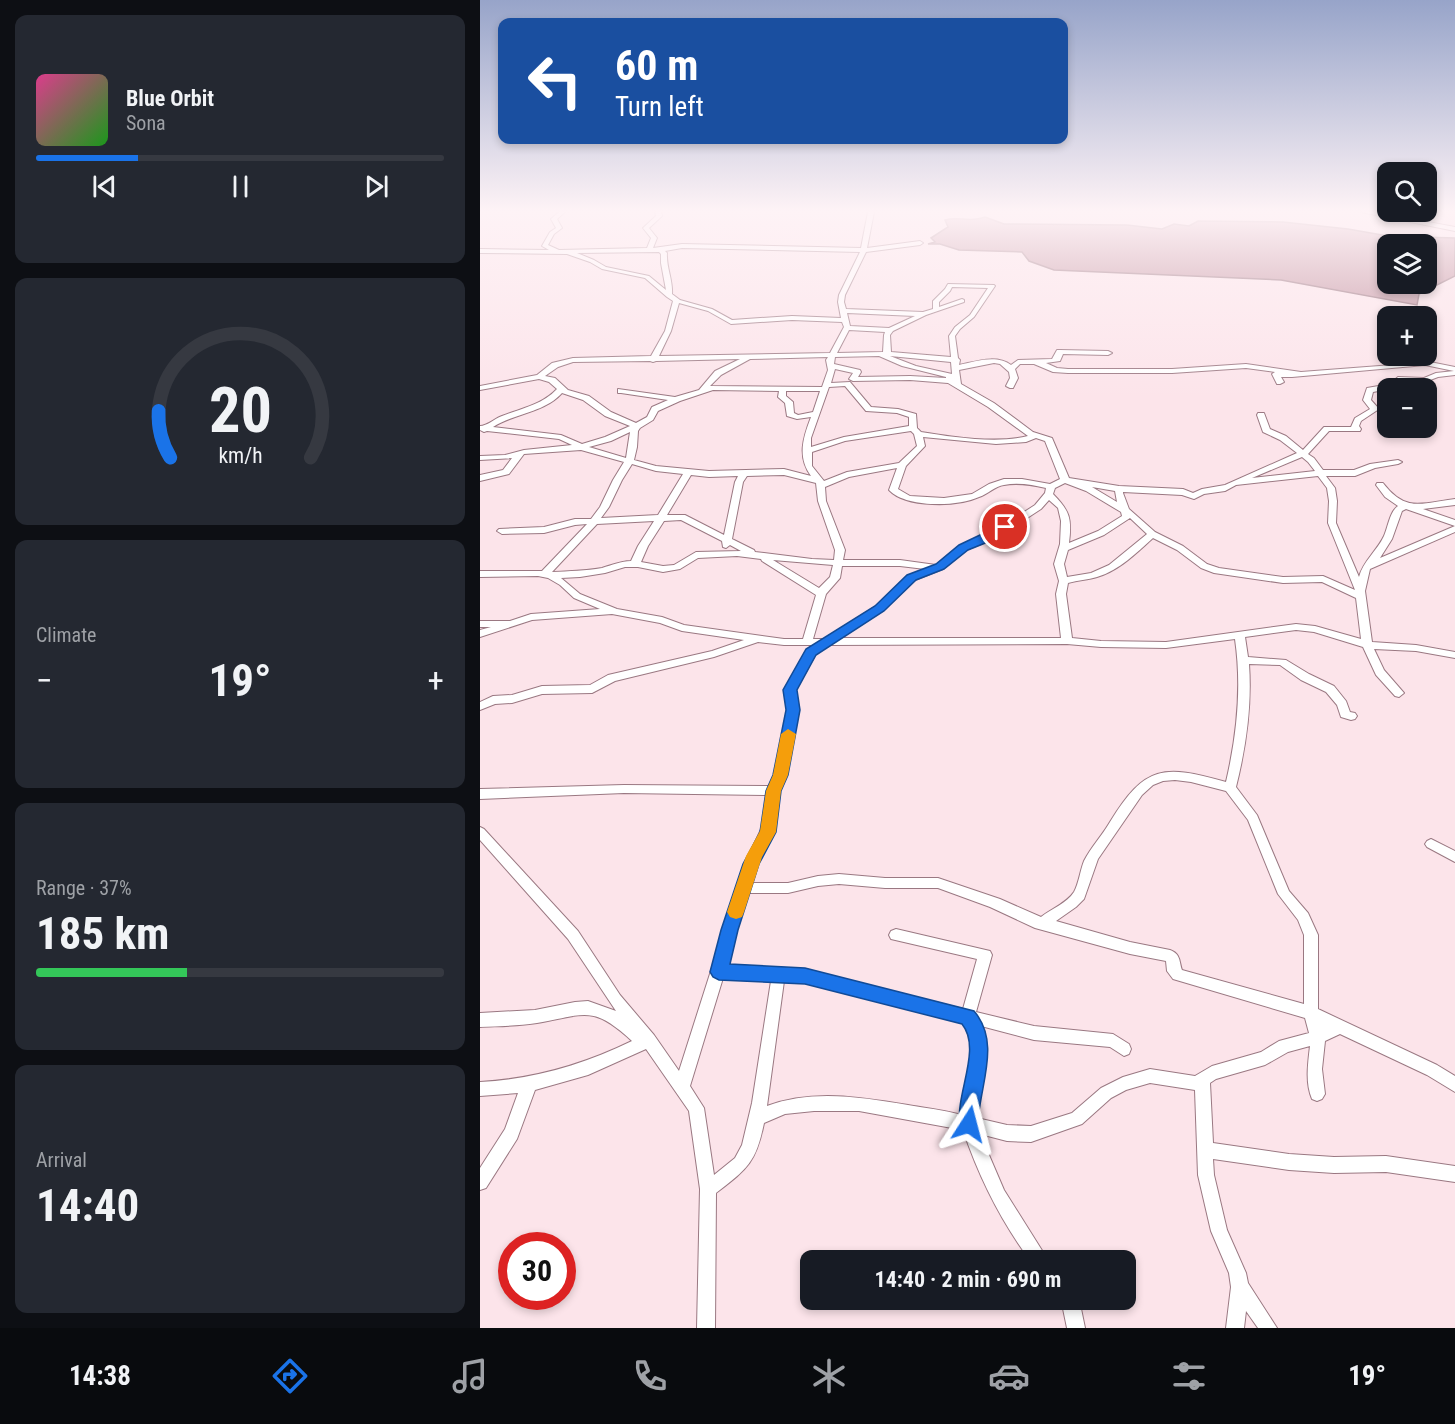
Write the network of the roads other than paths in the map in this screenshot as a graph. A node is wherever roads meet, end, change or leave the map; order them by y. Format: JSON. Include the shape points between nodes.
{"nodes":[{"id":1,"x":630,"y":274,"type":"edge"},
{"id":2,"x":668,"y":274,"type":"edge"},
{"id":3,"x":852,"y":274,"type":"edge"},
{"id":4,"x":672,"y":298,"type":"junction"},
{"id":5,"x":962,"y":301,"type":"dead end"},
{"id":6,"x":936,"y":310,"type":"junction"},
{"id":7,"x":924,"y":314,"type":"junction"},
{"id":8,"x":846,"y":320,"type":"junction"},
{"id":9,"x":890,"y":330,"type":"junction"},
{"id":10,"x":1108,"y":353,"type":"dead end"},
{"id":11,"x":834,"y":355,"type":"junction"},
{"id":12,"x":884,"y":355,"type":"junction"},
{"id":13,"x":750,"y":356,"type":"junction"},
{"id":14,"x":653,"y":360,"type":"junction"},
{"id":15,"x":1036,"y":362,"type":"junction"},
{"id":16,"x":956,"y":364,"type":"junction"},
{"id":17,"x":833,"y":366,"type":"junction"},
{"id":18,"x":1011,"y":369,"type":"junction"},
{"id":19,"x":1455,"y":371,"type":"edge"},
{"id":20,"x":1298,"y":373,"type":"junction"},
{"id":21,"x":539,"y":377,"type":"junction"},
{"id":22,"x":1280,"y":382,"type":"dead end"},
{"id":23,"x":954,"y":383,"type":"junction"},
{"id":24,"x":1010,"y":386,"type":"dead end"},
{"id":25,"x":480,"y":388,"type":"edge"},
{"id":26,"x":783,"y":388,"type":"junction"},
{"id":27,"x":561,"y":389,"type":"junction"},
{"id":28,"x":824,"y":390,"type":"junction"},
{"id":29,"x":621,"y":391,"type":"dead end"},
{"id":30,"x":702,"y":391,"type":"junction"},
{"id":31,"x":677,"y":399,"type":"junction"},
{"id":32,"x":816,"y":414,"type":"junction"},
{"id":33,"x":1261,"y":415,"type":"dead end"},
{"id":34,"x":637,"y":426,"type":"junction"},
{"id":35,"x":481,"y":431,"type":"edge"},
{"id":36,"x":916,"y":431,"type":"junction"},
{"id":37,"x":1035,"y":436,"type":"junction"},
{"id":38,"x":582,"y":447,"type":"junction"},
{"id":39,"x":807,"y":451,"type":"junction"},
{"id":40,"x":520,"y":453,"type":"junction"},
{"id":41,"x":1304,"y":453,"type":"junction"},
{"id":42,"x":480,"y":458,"type":"edge"},
{"id":43,"x":629,"y":460,"type":"junction"},
{"id":44,"x":1398,"y":462,"type":"dead end"},
{"id":45,"x":902,"y":465,"type":"junction"},
{"id":46,"x":689,"y":472,"type":"junction"},
{"id":47,"x":744,"y":473,"type":"junction"},
{"id":48,"x":1320,"y":474,"type":"junction"},
{"id":49,"x":480,"y":478,"type":"edge"},
{"id":50,"x":1065,"y":480,"type":"junction"},
{"id":51,"x":820,"y":483,"type":"junction"},
{"id":52,"x":1234,"y":483,"type":"junction"},
{"id":53,"x":1380,"y":485,"type":"dead end"},
{"id":54,"x":1119,"y":489,"type":"junction"},
{"id":55,"x":1050,"y":491,"type":"junction"},
{"id":56,"x":1455,"y":502,"type":"edge"},
{"id":57,"x":1406,"y":506,"type":"junction"},
{"id":58,"x":1125,"y":511,"type":"junction"},
{"id":59,"x":660,"y":517,"type":"junction"},
{"id":60,"x":593,"y":521,"type":"junction"},
{"id":61,"x":1455,"y":523,"type":"edge"},
{"id":62,"x":1455,"y":529,"type":"edge"},
{"id":63,"x":502,"y":531,"type":"dead end"},
{"id":64,"x":1152,"y":534,"type":"junction"},
{"id":65,"x":728,"y":540,"type":"junction"},
{"id":66,"x":1066,"y":548,"type":"junction"},
{"id":67,"x":753,"y":553,"type":"junction"},
{"id":68,"x":719,"y":554,"type":"junction"},
{"id":69,"x":839,"y":561,"type":"junction"},
{"id":70,"x":635,"y":564,"type":"junction"},
{"id":71,"x":1366,"y":567,"type":"junction"},
{"id":72,"x":935,"y":568,"type":"junction"},
{"id":73,"x":1351,"y":571,"type":"junction"},
{"id":74,"x":480,"y":574,"type":"edge"},
{"id":75,"x":544,"y":574,"type":"junction"},
{"id":76,"x":1323,"y":579,"type":"junction"},
{"id":77,"x":1064,"y":581,"type":"junction"},
{"id":78,"x":820,"y":594,"type":"junction"},
{"id":79,"x":1360,"y":594,"type":"junction"},
{"id":80,"x":615,"y":612,"type":"junction"},
{"id":81,"x":513,"y":623,"type":"junction"},
{"id":82,"x":480,"y":624,"type":"edge"},
{"id":83,"x":480,"y":634,"type":"edge"},
{"id":84,"x":1240,"y":635,"type":"junction"},
{"id":85,"x":758,"y":639,"type":"junction"},
{"id":86,"x":807,"y":641,"type":"junction"},
{"id":87,"x":1067,"y":641,"type":"junction"},
{"id":88,"x":824,"y":643,"type":"junction"},
{"id":89,"x":1367,"y":645,"type":"junction"},
{"id":90,"x":1455,"y":655,"type":"edge"},
{"id":91,"x":1244,"y":660,"type":"junction"},
{"id":92,"x":1399,"y":693,"type":"dead end"},
{"id":93,"x":480,"y":706,"type":"edge"},
{"id":94,"x":1351,"y":716,"type":"dead end"},
{"id":95,"x":1230,"y":788,"type":"junction"},
{"id":96,"x":773,"y":791,"type":"junction"},
{"id":97,"x":480,"y":794,"type":"edge"},
{"id":98,"x":480,"y":832,"type":"edge"},
{"id":99,"x":1431,"y":844,"type":"dead end"},
{"id":100,"x":1455,"y":857,"type":"edge"},
{"id":101,"x":745,"y":888,"type":"junction"},
{"id":102,"x":1043,"y":923,"type":"junction"},
{"id":103,"x":896,"y":934,"type":"dead end"},
{"id":104,"x":719,"y":972,"type":"junction"},
{"id":105,"x":780,"y":974,"type":"junction"},
{"id":106,"x":1311,"y":1013,"type":"junction"},
{"id":107,"x":968,"y":1017,"type":"junction"},
{"id":108,"x":480,"y":1020,"type":"edge"},
{"id":109,"x":1339,"y":1027,"type":"junction"},
{"id":110,"x":1318,"y":1036,"type":"junction"},
{"id":111,"x":646,"y":1042,"type":"junction"},
{"id":112,"x":1124,"y":1049,"type":"dead end"},
{"id":113,"x":1202,"y":1080,"type":"junction"},
{"id":114,"x":529,"y":1084,"type":"junction"},
{"id":115,"x":1455,"y":1085,"type":"edge"},
{"id":116,"x":682,"y":1087,"type":"junction"},
{"id":117,"x":480,"y":1089,"type":"edge"},
{"id":118,"x":1317,"y":1094,"type":"dead end"},
{"id":119,"x":756,"y":1118,"type":"junction"},
{"id":120,"x":969,"y":1124,"type":"junction"},
{"id":121,"x":1204,"y":1150,"type":"junction"},
{"id":122,"x":1455,"y":1174,"type":"edge"},
{"id":123,"x":480,"y":1182,"type":"edge"},
{"id":124,"x":708,"y":1189,"type":"junction"},
{"id":125,"x":1033,"y":1250,"type":"edge"},
{"id":126,"x":1240,"y":1287,"type":"junction"},
{"id":127,"x":1072,"y":1310,"type":"edge"},
{"id":128,"x":706,"y":1328,"type":"edge"},
{"id":129,"x":1076,"y":1328,"type":"edge"},
{"id":130,"x":1235,"y":1328,"type":"edge"},
{"id":131,"x":1268,"y":1328,"type":"edge"}],
"edges":[{"from":1,"to":4,"type":"street","via":[[647,278]]},
{"from":2,"to":4,"type":"street"},
{"from":3,"to":8,"type":"street","via":[[841,302]]},
{"from":4,"to":8,"type":"street","via":[[717,313],[731,322]]},
{"from":4,"to":14,"type":"street","via":[[668,330]]},
{"from":5,"to":6,"type":"street"},
{"from":6,"to":7,"type":"street"},
{"from":6,"to":16,"type":"street","via":[[936,301],[950,285],[992,286],[972,316],[952,336]]},
{"from":7,"to":8,"type":"street"},
{"from":7,"to":9,"type":"street"},
{"from":8,"to":9,"type":"street"},
{"from":8,"to":11,"type":"street"},
{"from":9,"to":12,"type":"street"},
{"from":10,"to":15,"type":"street","via":[[1060,352],[1053,361]]},
{"from":11,"to":12,"type":"street"},
{"from":11,"to":13,"type":"street"},
{"from":11,"to":17,"type":"street","via":[[830,360]]},
{"from":12,"to":16,"type":"street"},
{"from":12,"to":23,"type":"street","via":[[893,361],[949,375]]},
{"from":13,"to":14,"type":"street"},
{"from":13,"to":30,"type":"street","via":[[718,373]]},
{"from":14,"to":21,"type":"street","via":[[567,361]]},
{"from":15,"to":18,"type":"street","via":[[1016,363]]},
{"from":15,"to":20,"type":"street","via":[[1068,371],[1246,366]]},
{"from":16,"to":18,"type":"street","via":[[994,361]]},
{"from":16,"to":23,"type":"street"},
{"from":17,"to":23,"type":"street","via":[[856,372],[853,379],[910,378]]},
{"from":17,"to":28,"type":"street"},
{"from":18,"to":24,"type":"street","via":[[1014,378]]},
{"from":19,"to":20,"type":"street","via":[[1426,363]]},
{"from":19,"to":41,"type":"street","via":[[1425,380],[1398,379],[1392,386],[1370,390],[1366,400],[1375,409],[1356,423],[1357,429],[1327,429]]},
{"from":20,"to":22,"type":"street","via":[[1276,374]]},
{"from":21,"to":25,"type":"street"},
{"from":21,"to":27,"type":"street","via":[[552,380]]},
{"from":23,"to":37,"type":"street"},
{"from":26,"to":28,"type":"street"},
{"from":26,"to":30,"type":"street","via":[[722,387]]},
{"from":26,"to":32,"type":"street","via":[[782,397],[789,402],[790,414]]},
{"from":27,"to":34,"type":"street"},
{"from":27,"to":35,"type":"street","via":[[547,402],[504,417]]},
{"from":28,"to":32,"type":"street"},
{"from":28,"to":36,"type":"street","via":[[827,385],[847,384],[869,410],[913,416]]},
{"from":29,"to":31,"type":"street"},
{"from":30,"to":31,"type":"street"},
{"from":31,"to":34,"type":"street","via":[[655,409],[648,420]]},
{"from":32,"to":39,"type":"street","via":[[807,438]]},
{"from":33,"to":41,"type":"street","via":[[1266,430]]},
{"from":34,"to":38,"type":"street"},
{"from":34,"to":43,"type":"street"},
{"from":35,"to":38,"type":"street","via":[[561,436]]},
{"from":36,"to":37,"type":"street","via":[[990,440],[1024,440]]},
{"from":36,"to":39,"type":"street","via":[[844,439]]},
{"from":36,"to":45,"type":"street","via":[[921,446]]},
{"from":37,"to":50,"type":"street","via":[[1049,440]]},
{"from":38,"to":40,"type":"street"},
{"from":38,"to":43,"type":"street"},
{"from":39,"to":51,"type":"street","via":[[808,466]]},
{"from":40,"to":42,"type":"street"},
{"from":40,"to":49,"type":"street","via":[[506,472]]},
{"from":41,"to":48,"type":"street"},
{"from":41,"to":52,"type":"street"},
{"from":43,"to":46,"type":"street"},
{"from":43,"to":60,"type":"street","via":[[616,482],[616,490]]},
{"from":44,"to":48,"type":"street","via":[[1355,473]]},
{"from":45,"to":51,"type":"street"},
{"from":45,"to":55,"type":"street","via":[[893,490],[910,499],[968,498],[997,484],[1018,481]]},
{"from":46,"to":47,"type":"street"},
{"from":46,"to":59,"type":"street"},
{"from":47,"to":51,"type":"street","via":[[784,472]]},
{"from":47,"to":65,"type":"street"},
{"from":48,"to":52,"type":"street"},
{"from":48,"to":73,"type":"street","via":[[1331,488],[1332,524]]},
{"from":50,"to":54,"type":"street"},
{"from":50,"to":55,"type":"street"},
{"from":50,"to":58,"type":"street","via":[[1089,489]]},
{"from":51,"to":69,"type":"street","via":[[822,501],[840,550]]},
{"from":52,"to":54,"type":"street","via":[[1224,491],[1199,491],[1194,496]]},
{"from":53,"to":57,"type":"street","via":[[1393,502]]},
{"from":54,"to":58,"type":"street","via":[[1119,501]]},
{"from":55,"to":66,"type":"street","via":[[1062,509]]},
{"from":55,"to":72,"type":"street","via":[[1038,507]]},
{"from":56,"to":57,"type":"street"},
{"from":57,"to":61,"type":"street"},
{"from":57,"to":71,"type":"street","via":[[1398,509],[1396,522]]},
{"from":58,"to":64,"type":"street"},
{"from":58,"to":66,"type":"street","via":[[1126,517],[1108,529]]},
{"from":59,"to":60,"type":"street"},
{"from":59,"to":65,"type":"street","via":[[682,517]]},
{"from":59,"to":70,"type":"street"},
{"from":60,"to":63,"type":"street","via":[[544,530]]},
{"from":60,"to":75,"type":"street"},
{"from":62,"to":71,"type":"street"},
{"from":64,"to":76,"type":"street","via":[[1217,571],[1283,580]]},
{"from":64,"to":77,"type":"street","via":[[1108,570]]},
{"from":65,"to":67,"type":"street"},
{"from":65,"to":68,"type":"street"},
{"from":66,"to":77,"type":"street","via":[[1059,564]]},
{"from":67,"to":68,"type":"street"},
{"from":67,"to":69,"type":"street","via":[[784,559]]},
{"from":67,"to":78,"type":"street"},
{"from":68,"to":70,"type":"street","via":[[696,555],[677,567],[663,569]]},
{"from":69,"to":72,"type":"street","via":[[900,562]]},
{"from":69,"to":78,"type":"street","via":[[835,578]]},
{"from":70,"to":75,"type":"street","via":[[580,574]]},
{"from":71,"to":73,"type":"street"},
{"from":71,"to":79,"type":"street"},
{"from":72,"to":88,"type":"street","via":[[912,578],[879,608]]},
{"from":73,"to":76,"type":"street"},
{"from":73,"to":79,"type":"street"},
{"from":74,"to":75,"type":"street"},
{"from":75,"to":80,"type":"street","via":[[558,579],[587,602]]},
{"from":76,"to":79,"type":"street"},
{"from":77,"to":87,"type":"street","via":[[1061,594]]},
{"from":78,"to":86,"type":"street"},
{"from":79,"to":89,"type":"street"},
{"from":80,"to":81,"type":"street","via":[[531,617]]},
{"from":80,"to":85,"type":"street","via":[[662,620],[682,628]]},
{"from":81,"to":82,"type":"street"},
{"from":81,"to":83,"type":"street"},
{"from":84,"to":87,"type":"street","via":[[1166,645]]},
{"from":84,"to":89,"type":"street","via":[[1306,628]]},
{"from":84,"to":91,"type":"street"},
{"from":85,"to":86,"type":"street"},
{"from":85,"to":93,"type":"street","via":[[714,654],[612,678],[592,689],[542,690]]},
{"from":86,"to":88,"type":"street"},
{"from":87,"to":88,"type":"street"},
{"from":88,"to":96,"type":"street","via":[[811,652],[790,690],[793,710]]},
{"from":89,"to":90,"type":"street"},
{"from":89,"to":92,"type":"street","via":[[1380,672]]},
{"from":91,"to":94,"type":"street","via":[[1282,662],[1330,689],[1345,714]]},
{"from":91,"to":95,"type":"street","via":[[1244,714]]},
{"from":95,"to":102,"type":"street","via":[[1185,775],[1163,775],[1152,780],[1118,816],[1089,863],[1078,896]]},
{"from":95,"to":106,"type":"street","via":[[1250,812],[1284,894],[1303,917],[1311,935]]},
{"from":96,"to":97,"type":"street","via":[[624,789]]},
{"from":96,"to":101,"type":"street","via":[[768,832],[754,856]]},
{"from":98,"to":111,"type":"street","via":[[573,935]]},
{"from":99,"to":100,"type":"street"},
{"from":101,"to":102,"type":"street","via":[[788,888],[839,879],[938,884]]},
{"from":101,"to":104,"type":"street"},
{"from":102,"to":106,"type":"street","via":[[1170,956],[1178,975]]},
{"from":103,"to":107,"type":"street","via":[[985,955]]},
{"from":104,"to":105,"type":"street"},
{"from":104,"to":116,"type":"street"},
{"from":105,"to":107,"type":"street","via":[[805,976]]},
{"from":105,"to":119,"type":"street"},
{"from":106,"to":109,"type":"street"},
{"from":106,"to":110,"type":"street"},
{"from":107,"to":112,"type":"street","via":[[1048,1036],[1108,1040]]},
{"from":107,"to":120,"type":"street","via":[[978,1035],[977,1076]]},
{"from":108,"to":111,"type":"street","via":[[535,1017],[588,1007],[618,1019]]},
{"from":109,"to":110,"type":"street"},
{"from":109,"to":115,"type":"street","via":[[1432,1070]]},
{"from":110,"to":113,"type":"street"},
{"from":110,"to":118,"type":"street"},
{"from":111,"to":114,"type":"street","via":[[566,1077]]},
{"from":111,"to":116,"type":"street"},
{"from":113,"to":120,"type":"street","via":[[1190,1083],[1150,1076],[1123,1084],[1106,1093],[1077,1119],[1039,1133],[1018,1134]]},
{"from":113,"to":121,"type":"street"},
{"from":114,"to":117,"type":"street"},
{"from":114,"to":123,"type":"street","via":[[511,1134]]},
{"from":116,"to":124,"type":"street","via":[[696,1108]]},
{"from":119,"to":120,"type":"street","via":[[785,1107],[838,1103]]},
{"from":119,"to":124,"type":"street","via":[[745,1158]]},
{"from":120,"to":125,"type":"street","via":[[993,1187]]},
{"from":121,"to":122,"type":"street","via":[[1289,1162],[1386,1164]]},
{"from":121,"to":126,"type":"street","via":[[1214,1213]]},
{"from":124,"to":128,"type":"street"},
{"from":126,"to":130,"type":"street"},
{"from":126,"to":131,"type":"street"},
{"from":127,"to":129,"type":"street"}]}
